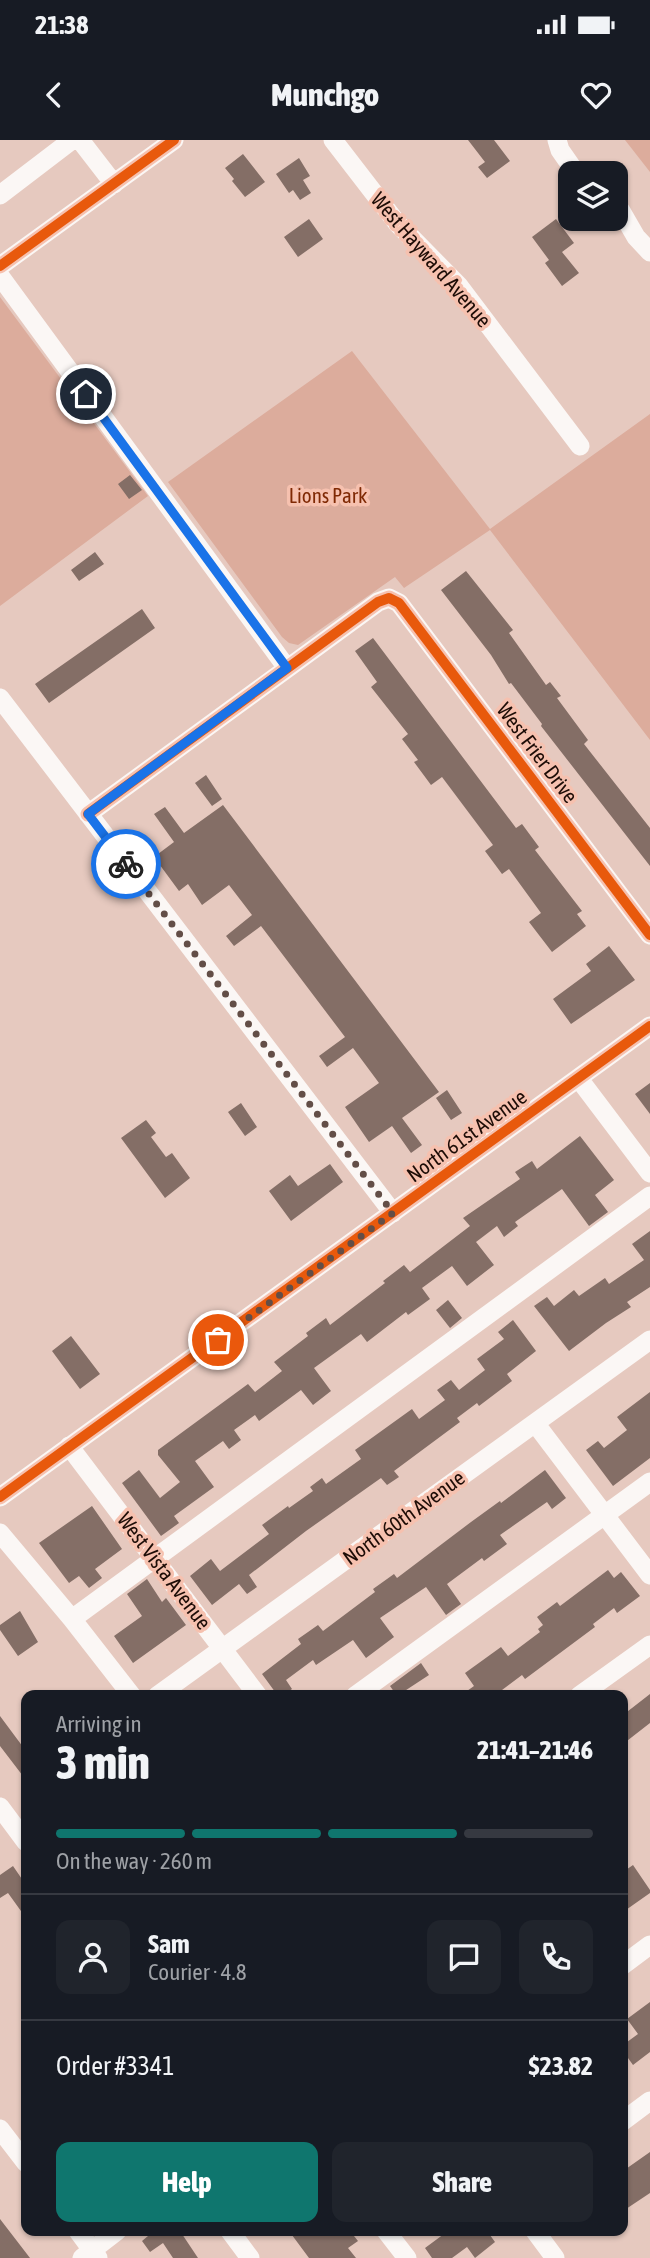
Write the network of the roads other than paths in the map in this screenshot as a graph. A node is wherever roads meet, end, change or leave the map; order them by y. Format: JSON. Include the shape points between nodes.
{"nodes":[{"id":1,"x":72,"y":140,"type":"edge"},
{"id":2,"x":80,"y":140,"type":"edge"},
{"id":3,"x":174,"y":140,"type":"edge"},
{"id":4,"x":333,"y":140,"type":"edge"},
{"id":5,"x":557,"y":140,"type":"edge"},
{"id":6,"x":568,"y":161,"type":"edge"},
{"id":7,"x":114,"y":184,"type":"junction"},
{"id":8,"x":0,"y":195,"type":"edge"},
{"id":9,"x":628,"y":223,"type":"edge"},
{"id":10,"x":650,"y":251,"type":"edge"},
{"id":11,"x":0,"y":266,"type":"edge"},
{"id":12,"x":0,"y":276,"type":"edge"},
{"id":13,"x":580,"y":446,"type":"dead end"},
{"id":14,"x":287,"y":668,"type":"junction"},
{"id":15,"x":0,"y":698,"type":"edge"},
{"id":16,"x":88,"y":814,"type":"junction"},
{"id":17,"x":650,"y":935,"type":"edge"},
{"id":18,"x":650,"y":1026,"type":"edge"},
{"id":19,"x":579,"y":1079,"type":"junction"},
{"id":20,"x":650,"y":1173,"type":"edge"},
{"id":21,"x":650,"y":1196,"type":"edge"},
{"id":22,"x":393,"y":1213,"type":"junction"},
{"id":23,"x":650,"y":1340,"type":"edge"},
{"id":24,"x":535,"y":1423,"type":"junction"},
{"id":25,"x":69,"y":1446,"type":"junction"},
{"id":26,"x":650,"y":1482,"type":"edge"},
{"id":27,"x":0,"y":1497,"type":"edge"},
{"id":28,"x":605,"y":1516,"type":"junction"},
{"id":29,"x":0,"y":1533,"type":"edge"},
{"id":30,"x":153,"y":1557,"type":"junction"},
{"id":31,"x":650,"y":1575,"type":"edge"},
{"id":32,"x":72,"y":1619,"type":"junction"},
{"id":33,"x":650,"y":1645,"type":"edge"},
{"id":34,"x":223,"y":1650,"type":"junction"},
{"id":35,"x":127,"y":1690,"type":"edge"},
{"id":36,"x":166,"y":1690,"type":"edge"},
{"id":37,"x":253,"y":1690,"type":"edge"},
{"id":38,"x":363,"y":1690,"type":"edge"},
{"id":39,"x":587,"y":1690,"type":"edge"},
{"id":40,"x":0,"y":1807,"type":"edge"},
{"id":41,"x":21,"y":1835,"type":"edge"},
{"id":42,"x":650,"y":1945,"type":"edge"},
{"id":43,"x":628,"y":1961,"type":"edge"},
{"id":44,"x":650,"y":2101,"type":"edge"},
{"id":45,"x":628,"y":2117,"type":"edge"},
{"id":46,"x":0,"y":2129,"type":"edge"},
{"id":47,"x":21,"y":2156,"type":"edge"},
{"id":48,"x":81,"y":2236,"type":"edge"},
{"id":49,"x":112,"y":2236,"type":"edge"},
{"id":50,"x":234,"y":2236,"type":"edge"},
{"id":51,"x":390,"y":2236,"type":"edge"},
{"id":52,"x":539,"y":2236,"type":"edge"},
{"id":53,"x":91,"y":2255,"type":"edge"},
{"id":54,"x":250,"y":2258,"type":"edge"},
{"id":55,"x":407,"y":2258,"type":"edge"},
{"id":56,"x":555,"y":2258,"type":"edge"}],
"edges":[{"from":1,"to":8,"type":"street"},
{"from":2,"to":7,"type":"street"},
{"from":3,"to":7,"type":"street"},
{"from":4,"to":13,"type":"street","name":"West Hayward Avenue","via":[[397,223],[459,286]]},
{"from":5,"to":6,"type":"street"},
{"from":7,"to":11,"type":"street"},
{"from":9,"to":10,"type":"street"},
{"from":12,"to":14,"type":"street"},
{"from":14,"to":16,"type":"street"},
{"from":14,"to":17,"type":"street","name":"West Frier Drive","via":[[378,601],[389,598],[399,603]]},
{"from":15,"to":16,"type":"street"},
{"from":16,"to":22,"type":"street"},
{"from":18,"to":19,"type":"street","name":"North 61st Avenue"},
{"from":19,"to":20,"type":"street"},
{"from":19,"to":22,"type":"street","name":"North 61st Avenue"},
{"from":21,"to":30,"type":"street"},
{"from":22,"to":25,"type":"street","name":"North 61st Avenue"},
{"from":23,"to":24,"type":"street","name":"North 60th Avenue"},
{"from":24,"to":28,"type":"street"},
{"from":24,"to":34,"type":"street","name":"North 60th Avenue"},
{"from":25,"to":27,"type":"street","name":"North 61st Avenue"},
{"from":25,"to":30,"type":"street","name":"West Vista Avenue"},
{"from":26,"to":28,"type":"street"},
{"from":28,"to":31,"type":"street"},
{"from":28,"to":38,"type":"street"},
{"from":29,"to":32,"type":"street"},
{"from":30,"to":32,"type":"street"},
{"from":30,"to":34,"type":"street","name":"West Vista Avenue"},
{"from":32,"to":35,"type":"street"},
{"from":33,"to":39,"type":"street"},
{"from":34,"to":36,"type":"street","name":"North 60th Avenue"},
{"from":34,"to":37,"type":"street","name":"West Vista Avenue"},
{"from":40,"to":41,"type":"street"},
{"from":42,"to":43,"type":"street"},
{"from":44,"to":45,"type":"street"},
{"from":46,"to":47,"type":"street"},
{"from":48,"to":53,"type":"street"},
{"from":49,"to":53,"type":"street"},
{"from":50,"to":54,"type":"street"},
{"from":51,"to":55,"type":"street"},
{"from":52,"to":56,"type":"street"}]}
